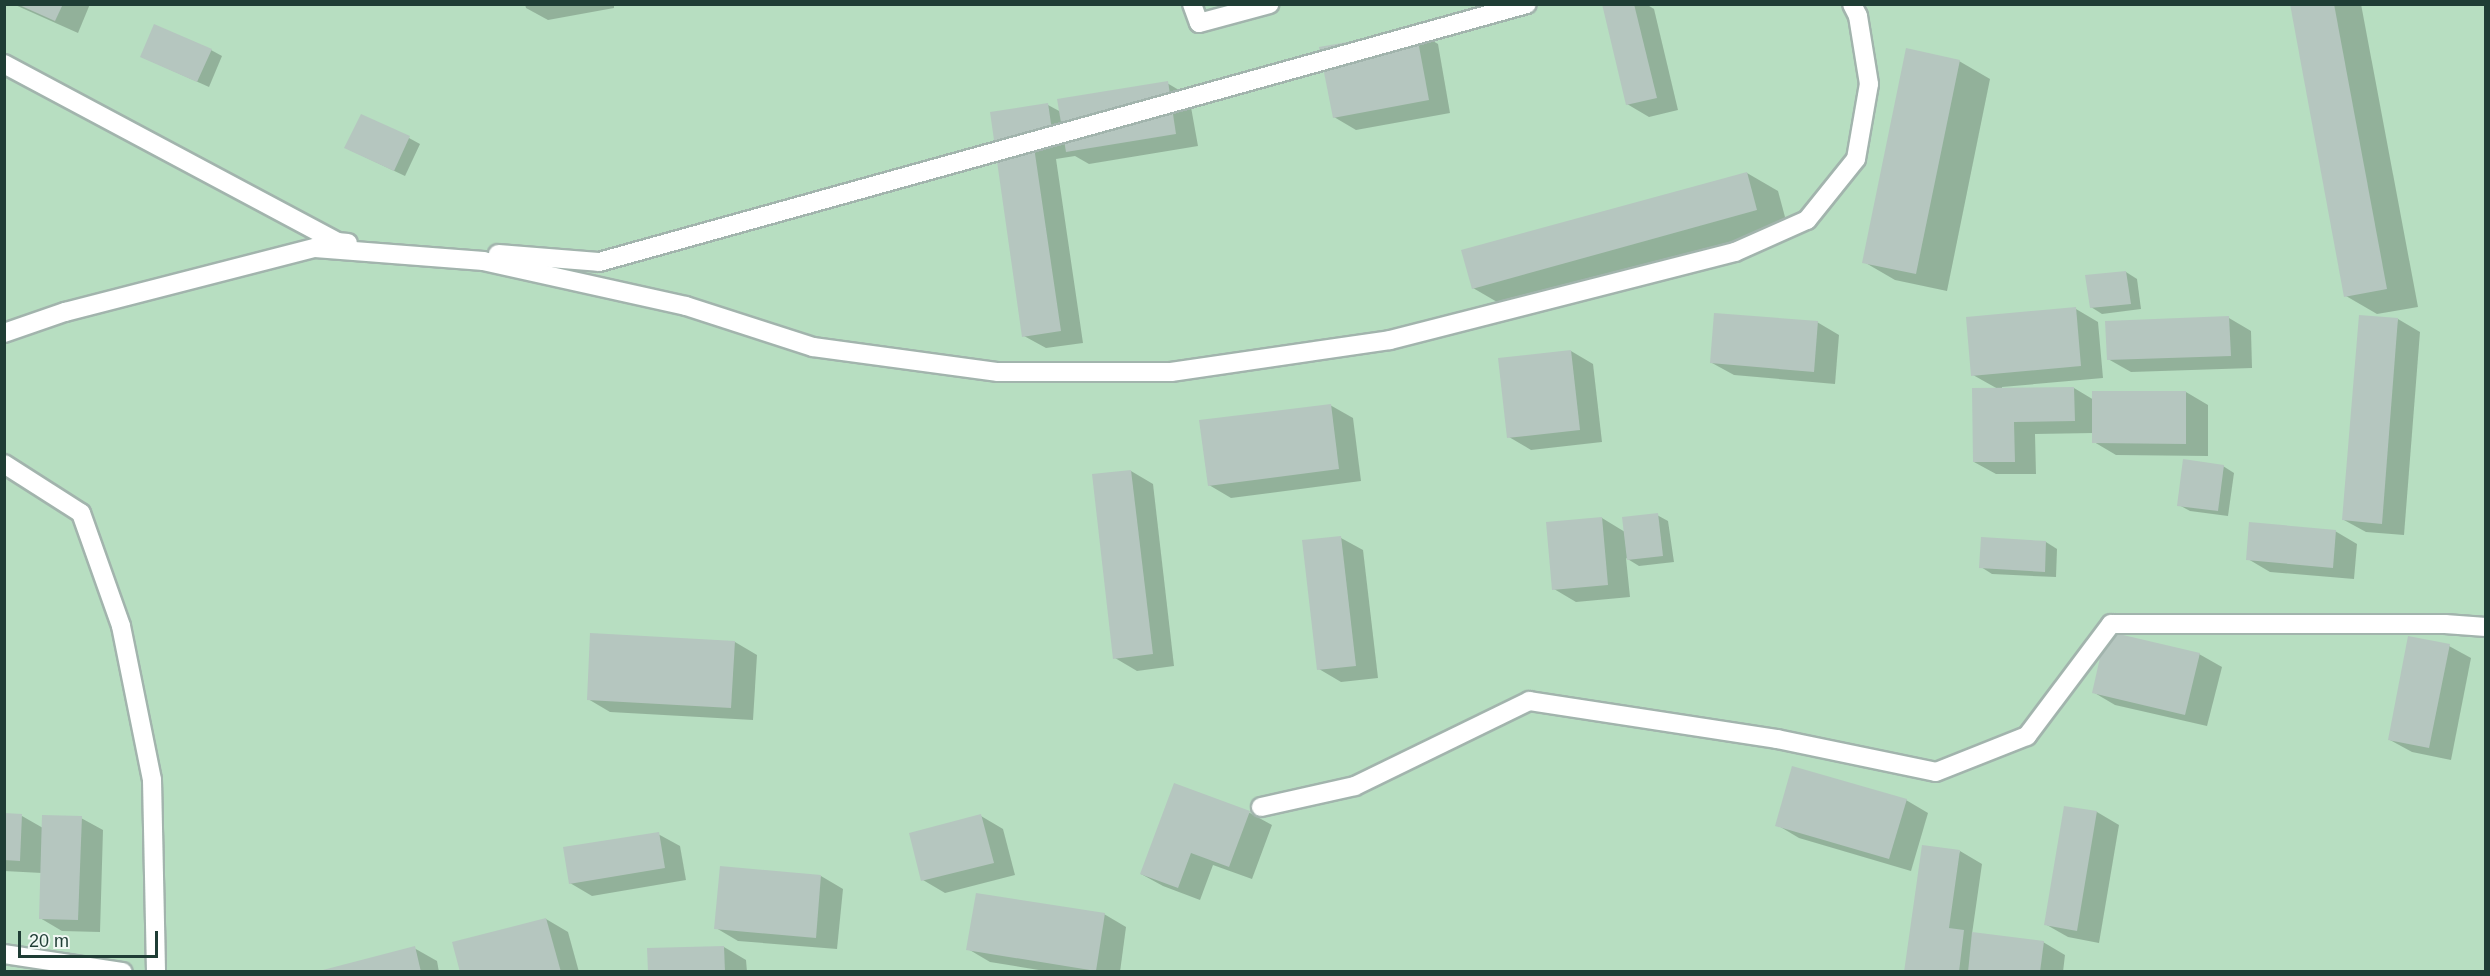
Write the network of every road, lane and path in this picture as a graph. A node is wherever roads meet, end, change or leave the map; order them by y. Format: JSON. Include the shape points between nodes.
{"nodes":[{"id":1,"x":1192,"y":4,"type":"edge"},
{"id":2,"x":1270,"y":4,"type":"edge"},
{"id":3,"x":1527,"y":4,"type":"edge"},
{"id":4,"x":1852,"y":4,"type":"edge"},
{"id":5,"x":4,"y":64,"type":"edge"},
{"id":6,"x":4,"y":333,"type":"edge"},
{"id":7,"x":4,"y":464,"type":"edge"},
{"id":8,"x":2486,"y":627,"type":"edge"},
{"id":9,"x":1261,"y":807,"type":"dead end"},
{"id":10,"x":4,"y":954,"type":"edge"},
{"id":11,"x":123,"y":972,"type":"edge"},
{"id":12,"x":156,"y":972,"type":"edge"}],
"edges":[{"from":1,"to":2,"type":"main road","via":[[1199,23]]},
{"from":3,"to":5,"type":"main road","via":[[599,262],[337,243]]},
{"from":4,"to":6,"type":"main road","via":[[1858,16],[1869,84],[1856,159],[1807,220],[1735,252],[1390,340],[1171,372],[998,372],[813,347],[686,306],[483,261],[315,248],[65,312]]},
{"from":7,"to":12,"type":"main road","via":[[81,513],[121,626],[152,780]]},
{"from":8,"to":9,"type":"main road","via":[[2111,624],[2027,736],[1936,772],[1778,739],[1529,701],[1355,786]]},
{"from":10,"to":11,"type":"main road"}]}
